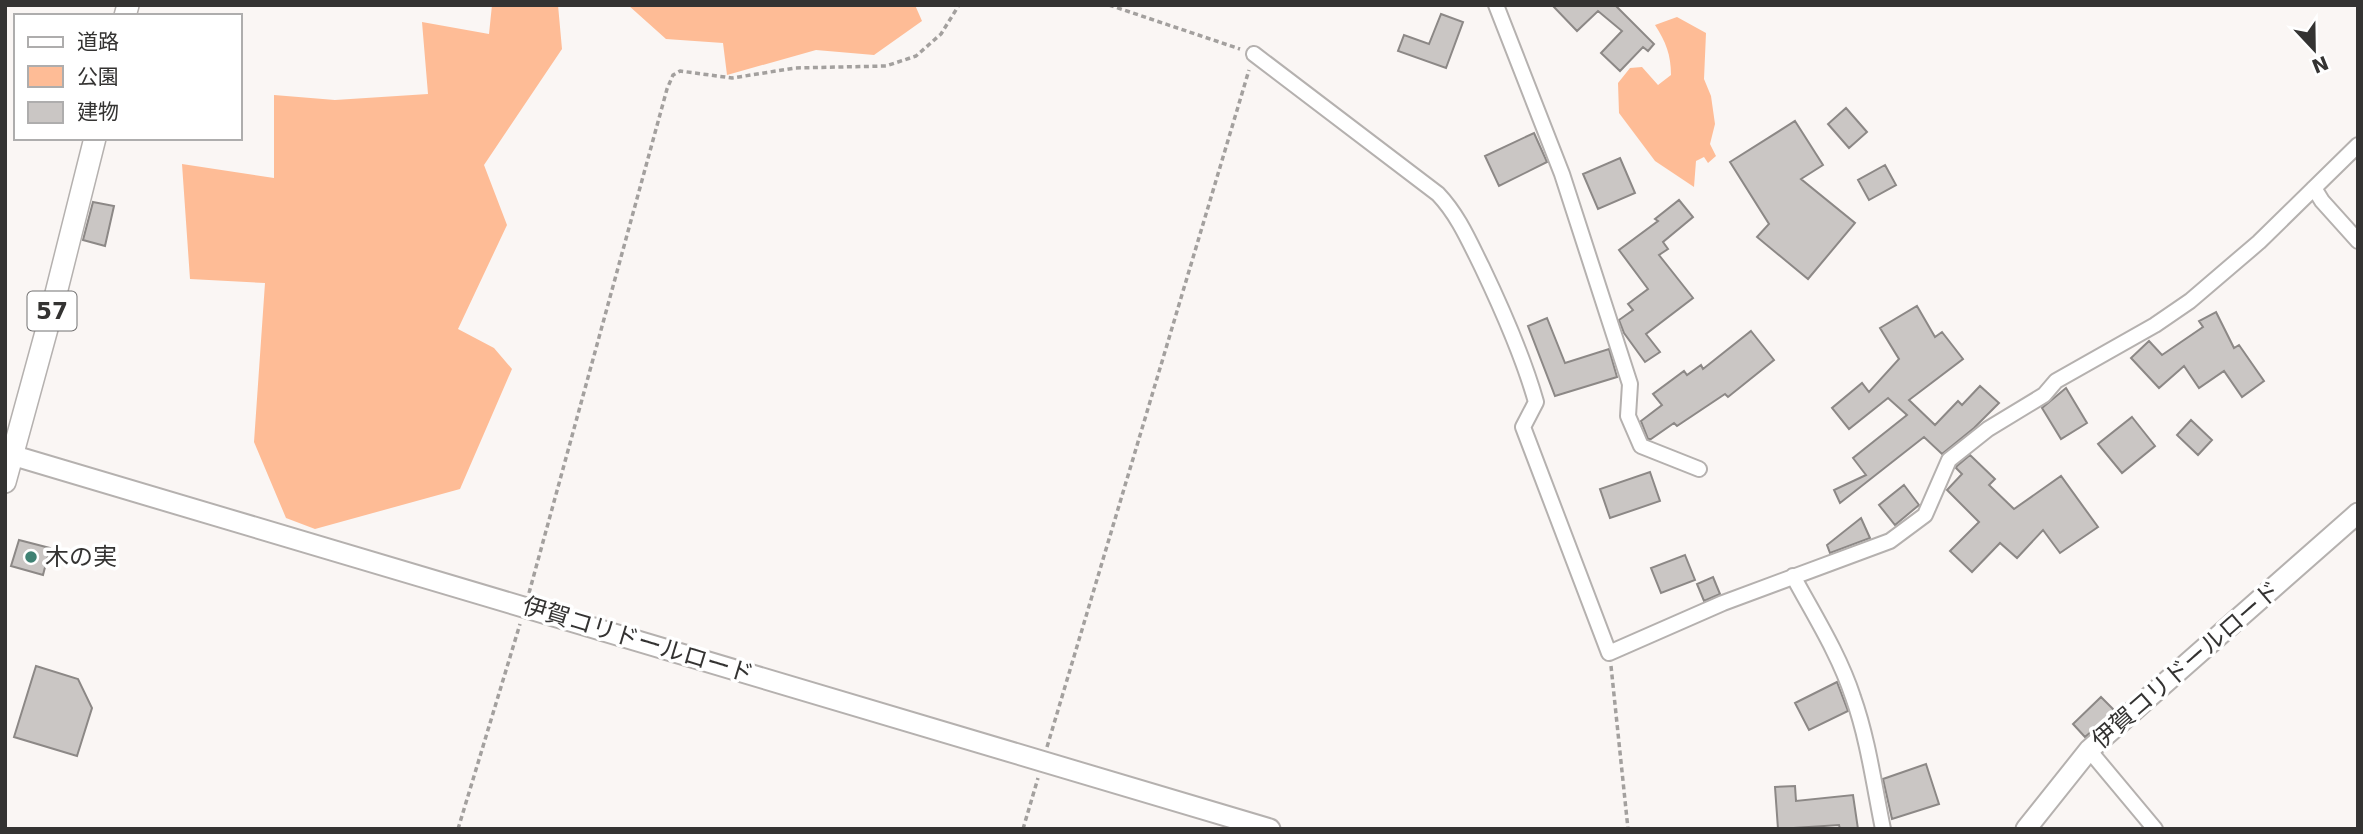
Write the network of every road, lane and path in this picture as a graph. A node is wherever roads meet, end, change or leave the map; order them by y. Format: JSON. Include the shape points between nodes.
{"nodes":[{"id":1,"x":959,"y":5,"type":"edge"},
{"id":2,"x":1109,"y":5,"type":"edge"},
{"id":3,"x":1496,"y":5,"type":"edge"},
{"id":4,"x":1254,"y":54,"type":"junction"},
{"id":5,"x":94,"y":140,"type":"edge"},
{"id":6,"x":2358,"y":145,"type":"edge"},
{"id":7,"x":2314,"y":188,"type":"junction"},
{"id":8,"x":2358,"y":242,"type":"edge"},
{"id":9,"x":9,"y":454,"type":"edge"},
{"id":10,"x":1699,"y":469,"type":"dead end"},
{"id":11,"x":5,"y":482,"type":"edge"},
{"id":12,"x":2358,"y":513,"type":"edge"},
{"id":13,"x":1793,"y":576,"type":"junction"},
{"id":14,"x":526,"y":606,"type":"junction"},
{"id":15,"x":1609,"y":653,"type":"junction"},
{"id":16,"x":2089,"y":750,"type":"junction"},
{"id":17,"x":1043,"y":761,"type":"junction"},
{"id":18,"x":458,"y":829,"type":"edge"},
{"id":19,"x":1023,"y":829,"type":"edge"},
{"id":20,"x":1270,"y":829,"type":"edge"},
{"id":21,"x":1628,"y":829,"type":"edge"},
{"id":22,"x":1882,"y":829,"type":"edge"},
{"id":23,"x":2026,"y":829,"type":"edge"},
{"id":24,"x":2155,"y":829,"type":"edge"}],
"edges":[{"from":1,"to":14,"type":"path","via":[[941,34],[916,56],[886,66],[794,68],[732,78],[693,71],[673,75]]},
{"from":2,"to":4,"type":"path"},
{"from":3,"to":10,"type":"street","via":[[1562,174],[1630,384],[1628,416],[1641,446]]},
{"from":4,"to":15,"type":"street","via":[[1455,211],[1529,377],[1536,402],[1523,427]]},
{"from":4,"to":17,"type":"path"},
{"from":5,"to":9,"type":"main road","number":"57","via":[[48,326]]},
{"from":6,"to":7,"type":"street"},
{"from":7,"to":8,"type":"street"},
{"from":7,"to":13,"type":"street","via":[[2190,302],[2056,381],[2044,396],[1988,429],[1949,460],[1925,516],[1889,541]]},
{"from":9,"to":11,"type":"main road","number":"57"},
{"from":9,"to":14,"type":"street","name":"伊賀コリドールロード"},
{"from":12,"to":16,"type":"street","name":"伊賀コリドールロード"},
{"from":13,"to":15,"type":"street"},
{"from":13,"to":22,"type":"street","via":[[1853,696]]},
{"from":14,"to":17,"type":"street","name":"伊賀コリドールロード"},
{"from":14,"to":18,"type":"path"},
{"from":15,"to":21,"type":"path"},
{"from":16,"to":23,"type":"street","name":"伊賀コリドールロード"},
{"from":16,"to":24,"type":"street"},
{"from":17,"to":19,"type":"path"},
{"from":17,"to":20,"type":"street","name":"伊賀コリドールロード"}]}
